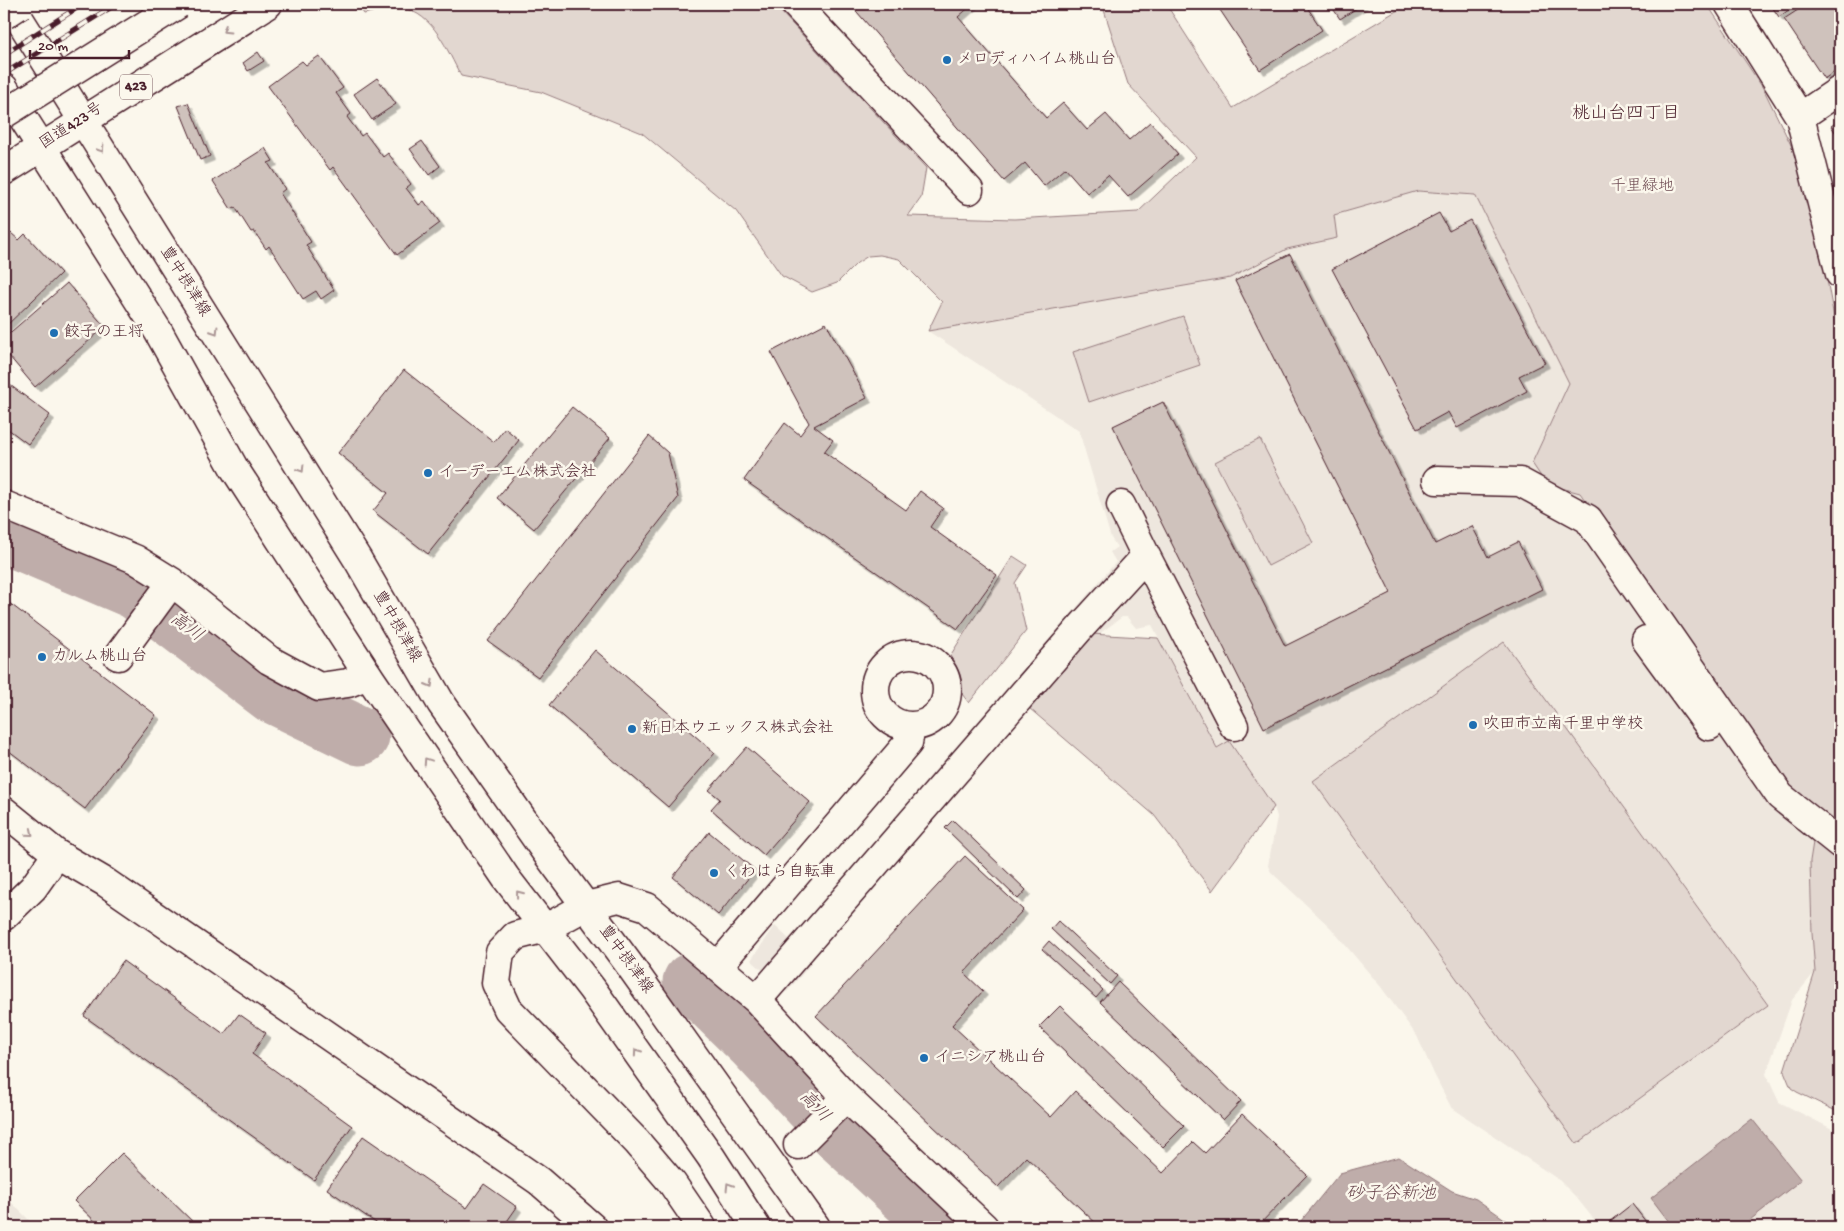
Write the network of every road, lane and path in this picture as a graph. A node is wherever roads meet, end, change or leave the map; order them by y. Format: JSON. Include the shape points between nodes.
{"nodes":[{"id":1,"x":10,"y":4,"type":"edge"},
{"id":2,"x":21,"y":4,"type":"edge"},
{"id":3,"x":179,"y":4,"type":"edge"},
{"id":4,"x":268,"y":4,"type":"edge"},
{"id":5,"x":795,"y":4,"type":"edge"},
{"id":6,"x":1729,"y":4,"type":"edge"},
{"id":7,"x":4,"y":15,"type":"edge"},
{"id":8,"x":4,"y":88,"type":"edge"},
{"id":9,"x":1840,"y":90,"type":"edge"},
{"id":10,"x":4,"y":114,"type":"edge"},
{"id":11,"x":1800,"y":117,"type":"junction"},
{"id":12,"x":83,"y":120,"type":"junction"},
{"id":13,"x":42,"y":147,"type":"junction"},
{"id":14,"x":4,"y":171,"type":"edge"},
{"id":15,"x":969,"y":190,"type":"dead end"},
{"id":16,"x":1840,"y":274,"type":"edge"},
{"id":17,"x":1437,"y":480,"type":"dead end"},
{"id":18,"x":4,"y":505,"type":"edge"},
{"id":19,"x":1122,"y":505,"type":"dead end"},
{"id":20,"x":1146,"y":556,"type":"junction"},
{"id":21,"x":168,"y":588,"type":"junction"},
{"id":22,"x":1646,"y":640,"type":"dead end"},
{"id":23,"x":118,"y":656,"type":"dead end"},
{"id":24,"x":368,"y":674,"type":"junction"},
{"id":25,"x":1234,"y":726,"type":"dead end"},
{"id":26,"x":911,"y":727,"type":"dead end"},
{"id":27,"x":1780,"y":796,"type":"junction"},
{"id":28,"x":4,"y":811,"type":"edge"},
{"id":29,"x":1840,"y":844,"type":"edge"},
{"id":30,"x":57,"y":854,"type":"junction"},
{"id":31,"x":586,"y":906,"type":"junction"},
{"id":32,"x":4,"y":916,"type":"edge"},
{"id":33,"x":546,"y":928,"type":"junction"},
{"id":34,"x":718,"y":966,"type":"junction"},
{"id":35,"x":757,"y":1000,"type":"junction"},
{"id":36,"x":841,"y":1102,"type":"junction"},
{"id":37,"x":807,"y":1136,"type":"dead end"},
{"id":38,"x":592,"y":1227,"type":"edge"},
{"id":39,"x":702,"y":1227,"type":"edge"},
{"id":40,"x":756,"y":1227,"type":"edge"},
{"id":41,"x":816,"y":1227,"type":"edge"},
{"id":42,"x":984,"y":1227,"type":"edge"}],
"edges":[{"from":1,"to":12,"type":"main road","name":"豊中摂津線"},
{"from":2,"to":7,"type":"main road","bridge":true},
{"from":3,"to":10,"type":"main road","bridge":true},
{"from":4,"to":12,"type":"main road","name":"国道423号","number":"423","one_way":true},
{"from":5,"to":15,"type":"main road"},
{"from":6,"to":11,"type":"main road"},
{"from":8,"to":13,"type":"main road"},
{"from":9,"to":11,"type":"main road"},
{"from":11,"to":16,"type":"main road"},
{"from":12,"to":13,"type":"main road","name":"国道423号","number":"423"},
{"from":12,"to":31,"type":"main road","name":"豊中摂津線","one_way":true,"via":[[353,552],[441,702]]},
{"from":13,"to":14,"type":"main road","name":"国道423号","number":"423"},
{"from":13,"to":24,"type":"main road","via":[[158,331],[234,468]]},
{"from":17,"to":27,"type":"main road","via":[[1520,482],[1588,519]]},
{"from":18,"to":21,"type":"main road","via":[[134,559]]},
{"from":19,"to":20,"type":"main road"},
{"from":20,"to":25,"type":"main road"},
{"from":20,"to":35,"type":"main road"},
{"from":21,"to":23,"type":"main road"},
{"from":21,"to":24,"type":"main road","via":[[269,660],[320,687],[348,683]]},
{"from":22,"to":27,"type":"main road","via":[[1718,739]]},
{"from":33,"to":24,"type":"main road","one_way":true,"via":[[506,878]]},
{"from":26,"to":34,"type":"main road","via":[[908,743]]},
{"from":27,"to":29,"type":"main road"},
{"from":28,"to":30,"type":"main road","one_way":true},
{"from":30,"to":32,"type":"main road","via":[[33,888]]},
{"from":30,"to":38,"type":"main road","via":[[105,882],[539,1181]]},
{"from":31,"to":33,"type":"main road"},
{"from":31,"to":34,"type":"main road","via":[[619,898],[647,907]]},
{"from":31,"to":41,"type":"main road","name":"豊中摂津線"},
{"from":33,"to":39,"type":"main road","via":[[515,936],[500,952],[496,983],[508,1009],[637,1142]]},
{"from":40,"to":33,"type":"main road","one_way":true,"via":[[693,1131]]},
{"from":34,"to":35,"type":"main road"},
{"from":35,"to":36,"type":"main road"},
{"from":36,"to":37,"type":"main road"},
{"from":36,"to":42,"type":"main road"}]}
